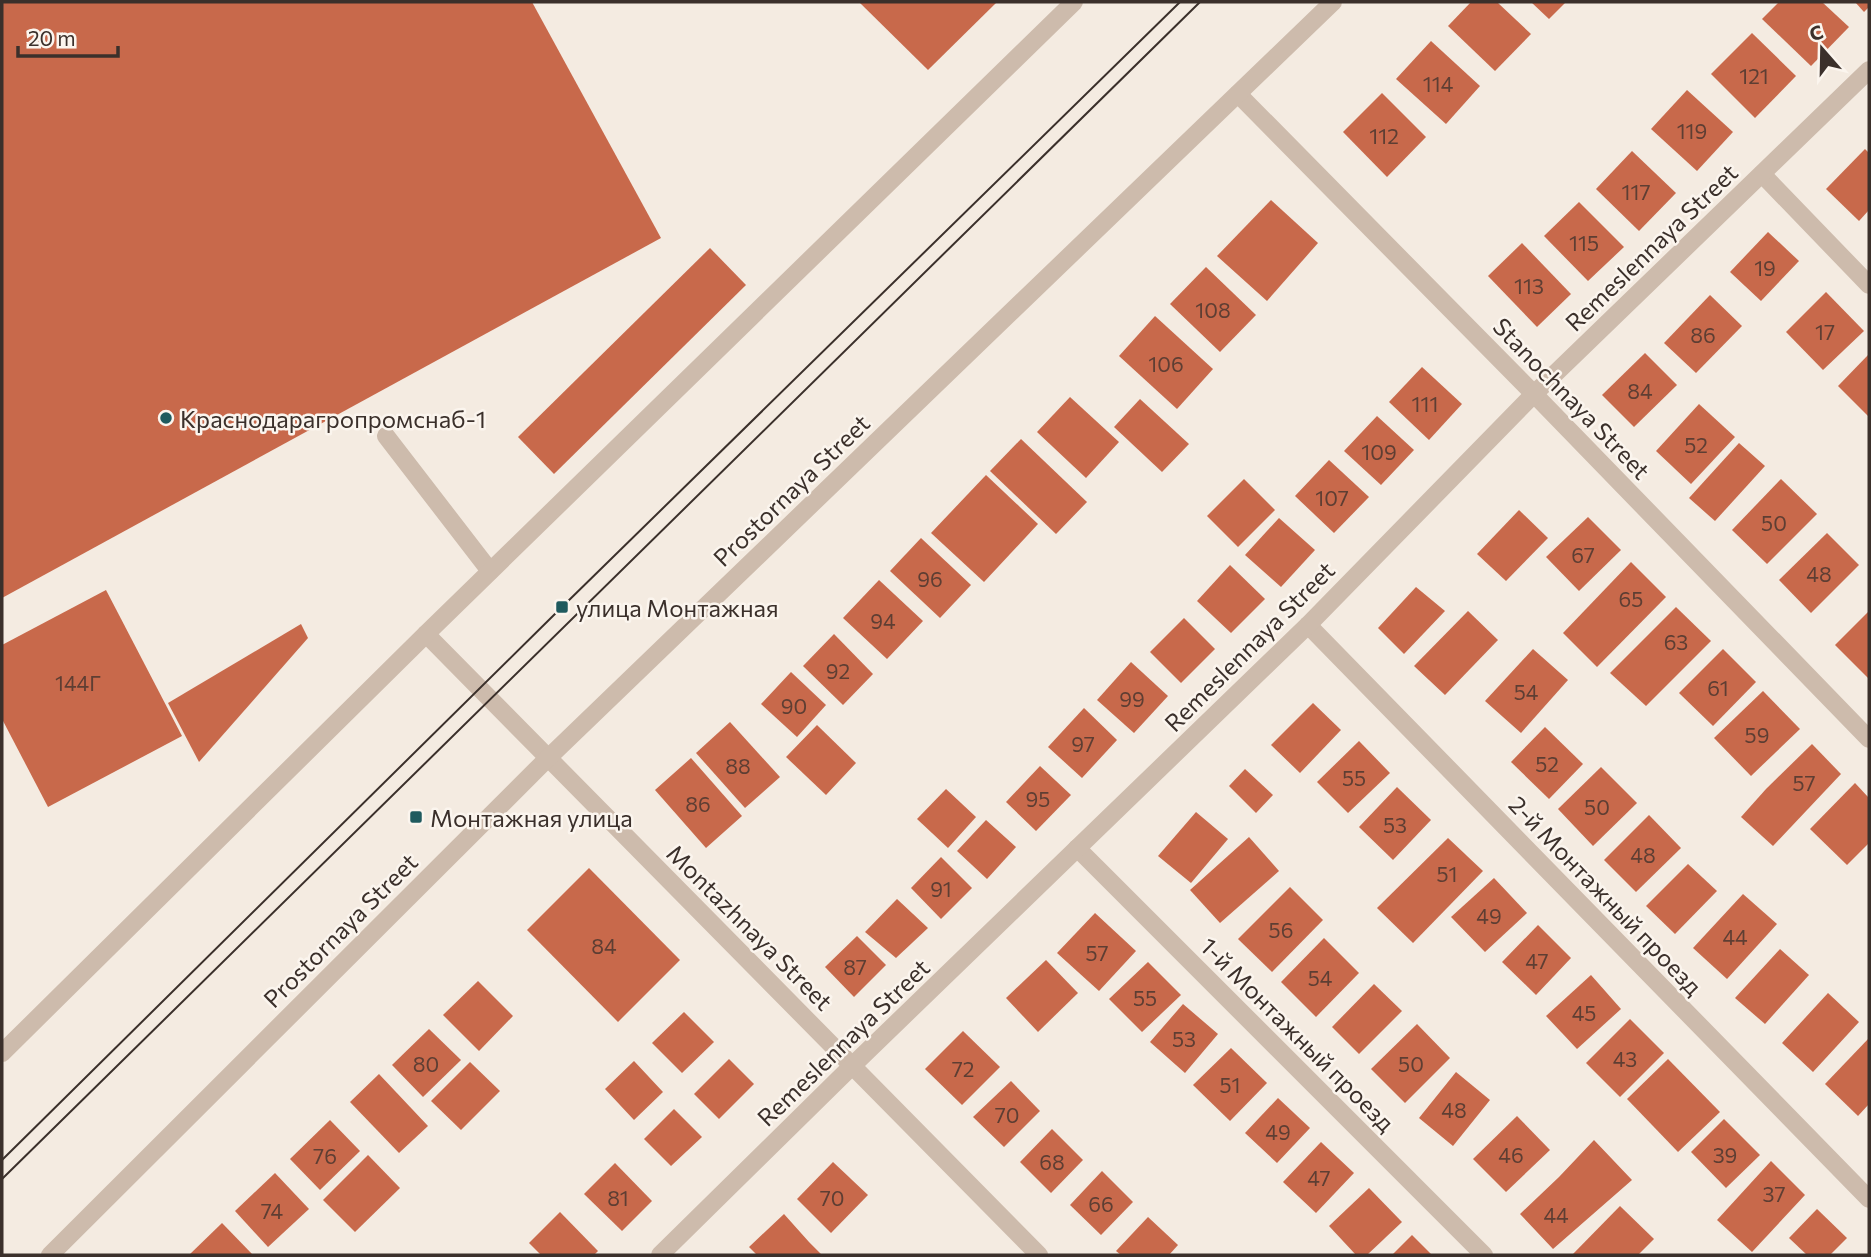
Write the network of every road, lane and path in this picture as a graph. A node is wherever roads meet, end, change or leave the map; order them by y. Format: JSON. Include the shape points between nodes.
{"nodes":[{"id":1,"x":1074,"y":2,"type":"edge"},
{"id":2,"x":1333,"y":2,"type":"edge"},
{"id":3,"x":1869,"y":70,"type":"edge"},
{"id":4,"x":1238,"y":94,"type":"junction"},
{"id":5,"x":1762,"y":174,"type":"junction"},
{"id":6,"x":1869,"y":285,"type":"edge"},
{"id":7,"x":1534,"y":394,"type":"junction"},
{"id":8,"x":386,"y":436,"type":"dead end"},
{"id":9,"x":490,"y":571,"type":"junction"},
{"id":10,"x":1308,"y":625,"type":"junction"},
{"id":11,"x":426,"y":634,"type":"junction"},
{"id":12,"x":1869,"y":739,"type":"edge"},
{"id":13,"x":548,"y":758,"type":"junction"},
{"id":14,"x":1077,"y":848,"type":"junction"},
{"id":15,"x":2,"y":1053,"type":"edge"},
{"id":16,"x":852,"y":1066,"type":"junction"},
{"id":17,"x":1869,"y":1199,"type":"edge"},
{"id":18,"x":50,"y":1255,"type":"edge"},
{"id":19,"x":660,"y":1255,"type":"edge"},
{"id":20,"x":1039,"y":1255,"type":"edge"},
{"id":21,"x":1485,"y":1255,"type":"edge"}],
"edges":[{"from":1,"to":9,"type":"street"},
{"from":2,"to":4,"type":"street","name":"Prostornaya Street"},
{"from":3,"to":5,"type":"street","name":"Remeslennaya Street"},
{"from":4,"to":7,"type":"street","name":"Stanochnaya Street"},
{"from":4,"to":13,"type":"street","name":"Prostornaya Street"},
{"from":5,"to":6,"type":"street"},
{"from":5,"to":7,"type":"street","name":"Remeslennaya Street"},
{"from":7,"to":10,"type":"street","name":"Remeslennaya Street"},
{"from":7,"to":12,"type":"street","name":"Stanochnaya Street"},
{"from":8,"to":9,"type":"street"},
{"from":9,"to":11,"type":"street"},
{"from":10,"to":14,"type":"street","name":"Remeslennaya Street"},
{"from":10,"to":17,"type":"street","name":"2-й Монтажный проезд"},
{"from":11,"to":13,"type":"street","name":"Montazhnaya Street"},
{"from":11,"to":15,"type":"street"},
{"from":13,"to":16,"type":"street","name":"Montazhnaya Street"},
{"from":13,"to":18,"type":"street","name":"Prostornaya Street"},
{"from":14,"to":16,"type":"street","name":"Remeslennaya Street"},
{"from":14,"to":21,"type":"street","name":"1-й Монтажный проезд"},
{"from":16,"to":19,"type":"street","name":"Remeslennaya Street"},
{"from":16,"to":20,"type":"street","name":"Montazhnaya Street"}]}
